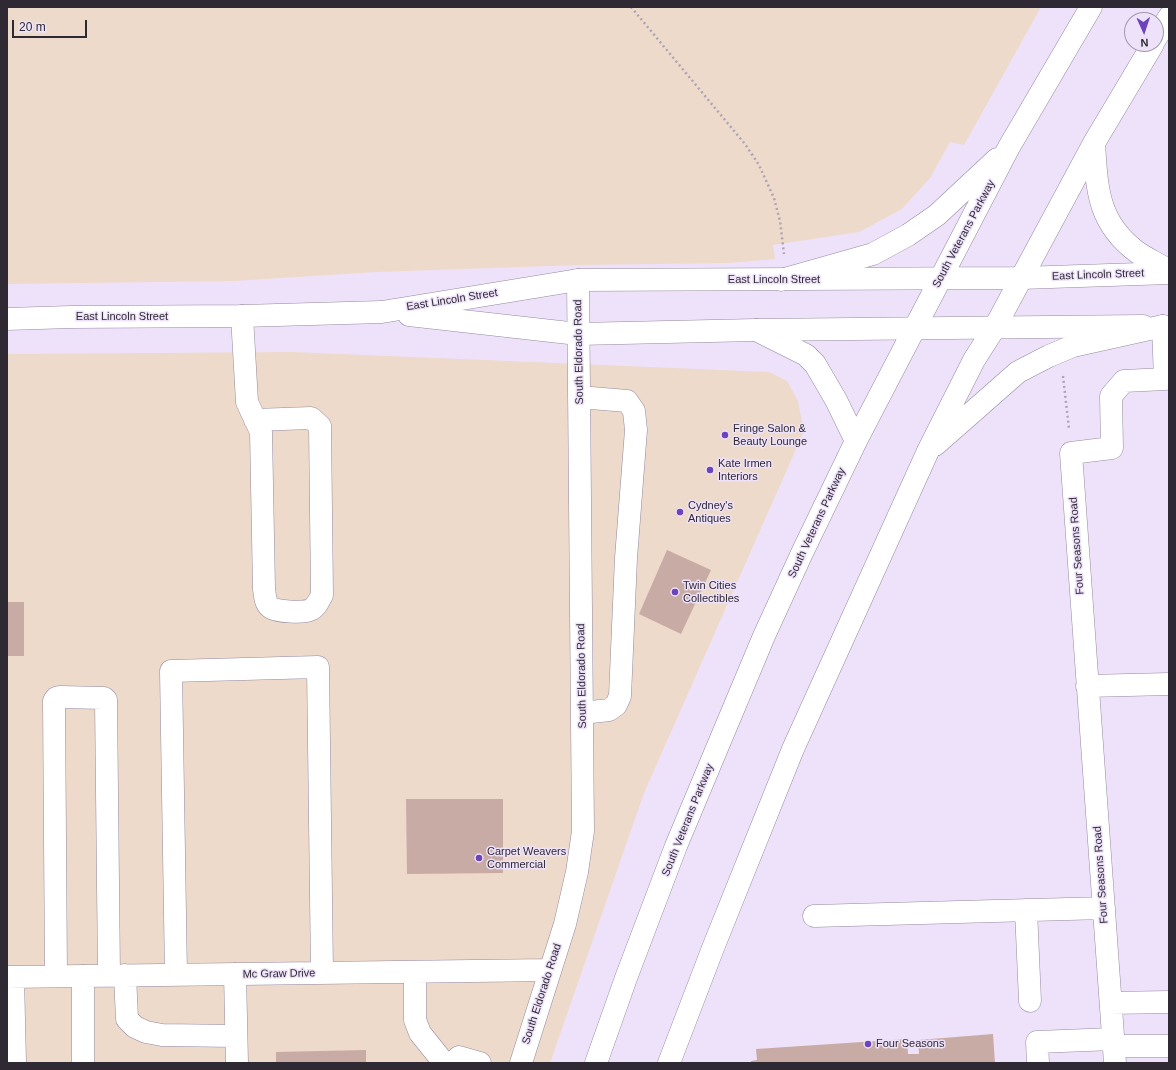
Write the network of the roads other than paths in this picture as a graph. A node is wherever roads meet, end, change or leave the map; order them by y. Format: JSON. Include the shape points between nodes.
{"nodes":[{"id":1,"x":1090,"y":7,"type":"edge"},
{"id":2,"x":1148,"y":52,"type":"edge"},
{"id":3,"x":1094,"y":143,"type":"junction"},
{"id":4,"x":1009,"y":147,"type":"junction"},
{"id":5,"x":1169,"y":272,"type":"edge"},
{"id":6,"x":941,"y":278,"type":"junction"},
{"id":7,"x":1021,"y":278,"type":"junction"},
{"id":8,"x":578,"y":280,"type":"junction"},
{"id":9,"x":781,"y":280,"type":"junction"},
{"id":10,"x":382,"y":312,"type":"junction"},
{"id":11,"x":242,"y":316,"type":"junction"},
{"id":12,"x":7,"y":319,"type":"edge"},
{"id":13,"x":1166,"y":326,"type":"edge"},
{"id":14,"x":995,"y":327,"type":"junction"},
{"id":15,"x":915,"y":328,"type":"junction"},
{"id":16,"x":756,"y":330,"type":"junction"},
{"id":17,"x":578,"y":334,"type":"junction"},
{"id":18,"x":579,"y":397,"type":"junction"},
{"id":19,"x":255,"y":420,"type":"junction"},
{"id":20,"x":856,"y":441,"type":"junction"},
{"id":21,"x":928,"y":451,"type":"junction"},
{"id":22,"x":1169,"y":684,"type":"edge"},
{"id":23,"x":1087,"y":686,"type":"junction"},
{"id":24,"x":582,"y":713,"type":"junction"},
{"id":25,"x":1104,"y":908,"type":"junction"},
{"id":26,"x":1026,"y":910,"type":"junction"},
{"id":27,"x":814,"y":916,"type":"dead end"},
{"id":28,"x":550,"y":970,"type":"junction"},
{"id":29,"x":415,"y":972,"type":"junction"},
{"id":30,"x":322,"y":973,"type":"junction"},
{"id":31,"x":235,"y":974,"type":"junction"},
{"id":32,"x":117,"y":975,"type":"junction"},
{"id":33,"x":176,"y":975,"type":"junction"},
{"id":34,"x":56,"y":976,"type":"junction"},
{"id":35,"x":83,"y":976,"type":"junction"},
{"id":36,"x":10,"y":977,"type":"edge"},
{"id":37,"x":1030,"y":1001,"type":"dead end"},
{"id":38,"x":1169,"y":1002,"type":"edge"},
{"id":39,"x":1111,"y":1003,"type":"junction"},
{"id":40,"x":236,"y":1036,"type":"junction"},
{"id":41,"x":1169,"y":1046,"type":"edge"},
{"id":42,"x":1114,"y":1050,"type":"edge"},
{"id":43,"x":15,"y":1063,"type":"edge"},
{"id":44,"x":83,"y":1063,"type":"edge"},
{"id":45,"x":237,"y":1063,"type":"edge"},
{"id":46,"x":444,"y":1063,"type":"edge"},
{"id":47,"x":453,"y":1063,"type":"edge"},
{"id":48,"x":480,"y":1063,"type":"edge"},
{"id":49,"x":521,"y":1063,"type":"edge"},
{"id":50,"x":596,"y":1063,"type":"edge"},
{"id":51,"x":669,"y":1063,"type":"edge"},
{"id":52,"x":1038,"y":1063,"type":"edge"}],
"edges":[{"from":1,"to":4,"type":"main road","name":"South Veterans Parkway"},
{"from":2,"to":3,"type":"main road"},
{"from":3,"to":5,"type":"main road","via":[[1099,195],[1108,222],[1137,252]]},
{"from":3,"to":7,"type":"main road"},
{"from":4,"to":6,"type":"main road","name":"South Veterans Parkway"},
{"from":4,"to":9,"type":"main road","via":[[937,215],[908,235],[873,254]]},
{"from":5,"to":7,"type":"main road","name":"East Lincoln Street"},
{"from":6,"to":7,"type":"main road","name":"East Lincoln Street"},
{"from":6,"to":9,"type":"main road","name":"East Lincoln Street"},
{"from":6,"to":15,"type":"main road","name":"South Veterans Parkway"},
{"from":7,"to":14,"type":"main road"},
{"from":8,"to":9,"type":"main road","name":"East Lincoln Street"},
{"from":8,"to":10,"type":"main road","name":"East Lincoln Street"},
{"from":8,"to":17,"type":"main road","name":"South Eldorado Road"},
{"from":10,"to":11,"type":"main road","name":"East Lincoln Street"},
{"from":10,"to":17,"type":"main road","name":"East Lincoln Street"},
{"from":11,"to":12,"type":"main road","name":"East Lincoln Street"},
{"from":11,"to":19,"type":"main road","via":[[246,402]]},
{"from":13,"to":14,"type":"main road","name":"East Lincoln Street"},
{"from":13,"to":21,"type":"main road","via":[[1073,346],[1018,372]]},
{"from":13,"to":23,"type":"main road","name":"Four Seasons Road","via":[[1165,379],[1124,381],[1111,396],[1112,448],[1071,453]]},
{"from":14,"to":15,"type":"main road","name":"East Lincoln Street"},
{"from":14,"to":21,"type":"main road","via":[[974,360]]},
{"from":15,"to":16,"type":"main road","name":"East Lincoln Street"},
{"from":15,"to":20,"type":"main road","name":"South Veterans Parkway"},
{"from":16,"to":17,"type":"main road","name":"East Lincoln Street"},
{"from":16,"to":20,"type":"main road","via":[[806,355],[815,364]]},
{"from":17,"to":18,"type":"main road","name":"South Eldorado Road"},
{"from":18,"to":24,"type":"main road","name":"South Eldorado Road"},
{"from":18,"to":24,"type":"main road","via":[[627,401],[634,411],[636,430],[626,558],[620,696],[616,705],[609,710]]},
{"from":19,"to":19,"type":"main road","via":[[260,432],[266,602],[271,608],[282,612],[310,610],[318,604],[322,595],[320,426],[311,418]]},
{"from":20,"to":50,"type":"main road","name":"South Veterans Parkway","via":[[767,629],[682,832]]},
{"from":21,"to":51,"type":"main road","via":[[794,749]]},
{"from":22,"to":23,"type":"main road"},
{"from":23,"to":25,"type":"main road","name":"Four Seasons Road"},
{"from":24,"to":28,"type":"main road","name":"South Eldorado Road","via":[[583,831],[578,872]]},
{"from":25,"to":26,"type":"main road"},
{"from":25,"to":39,"type":"main road","name":"Four Seasons Road"},
{"from":26,"to":27,"type":"main road"},
{"from":26,"to":37,"type":"main road"},
{"from":28,"to":29,"type":"main road","name":"Mc Graw Drive"},
{"from":28,"to":49,"type":"main road","name":"South Eldorado Road"},
{"from":29,"to":30,"type":"main road","name":"Mc Graw Drive"},
{"from":29,"to":46,"type":"main road","via":[[415,1020],[420,1033]]},
{"from":30,"to":31,"type":"main road","name":"Mc Graw Drive"},
{"from":30,"to":33,"type":"main road","via":[[318,667],[170,671]]},
{"from":31,"to":33,"type":"main road","name":"Mc Graw Drive"},
{"from":31,"to":40,"type":"main road"},
{"from":32,"to":33,"type":"main road","name":"Mc Graw Drive"},
{"from":32,"to":34,"type":"main road","via":[[106,700],[60,697],[54,701]]},
{"from":32,"to":35,"type":"main road","name":"Mc Graw Drive"},
{"from":32,"to":40,"type":"main road","via":[[127,1020],[146,1032],[162,1035]]},
{"from":34,"to":35,"type":"main road","name":"Mc Graw Drive"},
{"from":34,"to":36,"type":"main road","name":"Mc Graw Drive"},
{"from":35,"to":44,"type":"main road"},
{"from":36,"to":43,"type":"main road"},
{"from":38,"to":39,"type":"main road"},
{"from":39,"to":42,"type":"main road","name":"Four Seasons Road"},
{"from":40,"to":45,"type":"main road"},
{"from":41,"to":42,"type":"main road"},
{"from":42,"to":52,"type":"main road","via":[[1037,1042]]},
{"from":47,"to":48,"type":"main road","via":[[460,1057]]}]}
